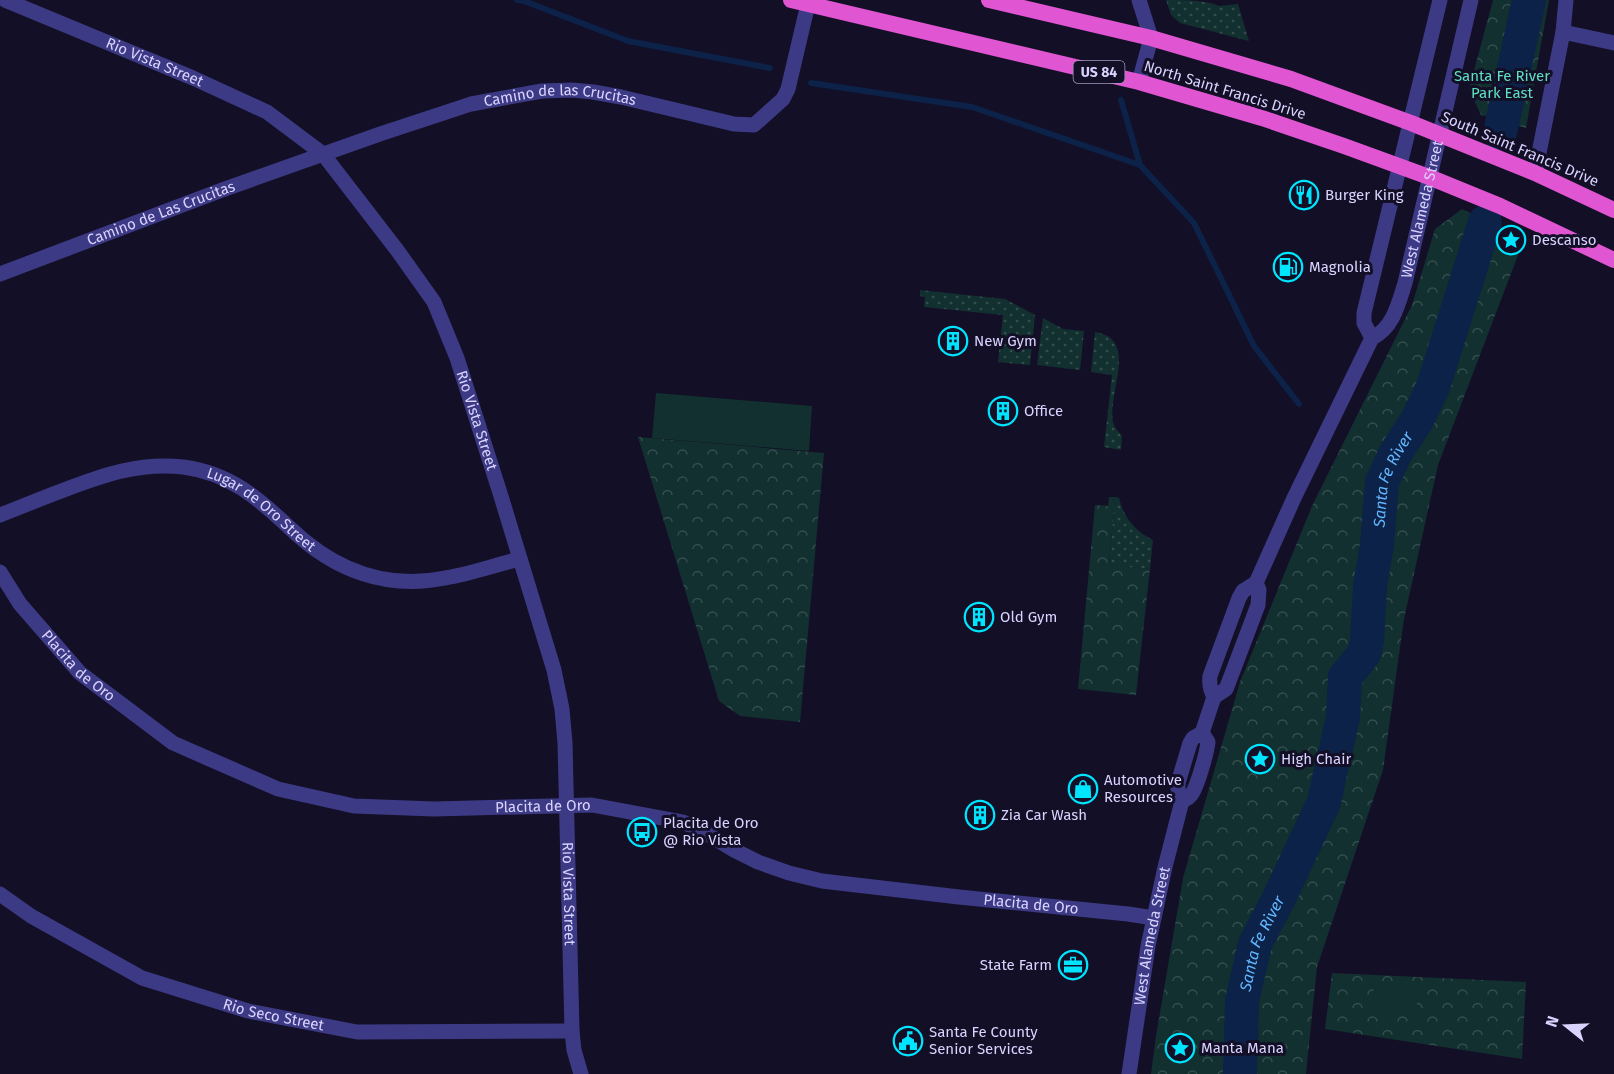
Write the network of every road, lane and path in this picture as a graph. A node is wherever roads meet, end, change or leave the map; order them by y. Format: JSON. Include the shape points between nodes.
{"nodes":[{"id":1,"x":5,"y":0,"type":"edge"},
{"id":2,"x":791,"y":0,"type":"edge"},
{"id":3,"x":989,"y":0,"type":"edge"},
{"id":4,"x":1139,"y":0,"type":"edge"},
{"id":5,"x":1440,"y":0,"type":"edge"},
{"id":6,"x":1471,"y":0,"type":"edge"},
{"id":7,"x":1566,"y":0,"type":"edge"},
{"id":8,"x":808,"y":4,"type":"junction"},
{"id":9,"x":1563,"y":32,"type":"junction"},
{"id":10,"x":1151,"y":39,"type":"junction"},
{"id":11,"x":1614,"y":43,"type":"edge"},
{"id":12,"x":1139,"y":82,"type":"junction"},
{"id":13,"x":1411,"y":123,"type":"junction"},
{"id":14,"x":1440,"y":135,"type":"junction"},
{"id":15,"x":323,"y":154,"type":"junction"},
{"id":16,"x":1400,"y":166,"type":"junction"},
{"id":17,"x":1536,"y":173,"type":"junction"},
{"id":18,"x":1429,"y":177,"type":"junction"},
{"id":19,"x":1614,"y":210,"type":"edge"},
{"id":20,"x":1614,"y":260,"type":"edge"},
{"id":21,"x":0,"y":274,"type":"edge"},
{"id":22,"x":1372,"y":338,"type":"junction"},
{"id":23,"x":0,"y":515,"type":"edge"},
{"id":24,"x":520,"y":559,"type":"junction"},
{"id":25,"x":0,"y":572,"type":"edge"},
{"id":26,"x":566,"y":805,"type":"junction"},
{"id":27,"x":0,"y":894,"type":"edge"},
{"id":28,"x":1154,"y":918,"type":"junction"},
{"id":29,"x":572,"y":1031,"type":"junction"},
{"id":30,"x":581,"y":1074,"type":"edge"},
{"id":31,"x":1128,"y":1074,"type":"edge"}],
"edges":[{"from":1,"to":15,"type":"street","name":"Rio Vista Street","via":[[267,112]]},
{"from":2,"to":8,"type":"highway","name":"North Saint Francis Drive","number":"US 84"},
{"from":3,"to":10,"type":"highway","name":"North Saint Francis Drive"},
{"from":4,"to":10,"type":"street"},
{"from":5,"to":13,"type":"street","name":"West Alameda Street"},
{"from":6,"to":14,"type":"street","name":"West Alameda Street"},
{"from":7,"to":9,"type":"street"},
{"from":8,"to":12,"type":"highway","name":"North Saint Francis Drive","number":"US 84"},
{"from":8,"to":15,"type":"street","name":"Camino de las Crucitas","via":[[788,89],[783,99],[754,125],[734,124],[593,92],[542,91],[471,104]]},
{"from":9,"to":11,"type":"street"},
{"from":9,"to":17,"type":"street"},
{"from":10,"to":12,"type":"street"},
{"from":10,"to":13,"type":"highway","name":"North Saint Francis Drive","via":[[1291,79]]},
{"from":12,"to":16,"type":"highway","name":"North Saint Francis Drive","number":"US 84","via":[[1262,118]]},
{"from":13,"to":14,"type":"highway","name":"South Saint Francis Drive"},
{"from":13,"to":16,"type":"street","name":"West Alameda Street"},
{"from":14,"to":17,"type":"highway","name":"South Saint Francis Drive"},
{"from":14,"to":18,"type":"street","name":"West Alameda Street"},
{"from":15,"to":21,"type":"street","name":"Camino de Las Crucitas"},
{"from":15,"to":24,"type":"street","name":"Rio Vista Street","via":[[434,302],[457,358]]},
{"from":16,"to":18,"type":"highway","number":"US 84"},
{"from":16,"to":22,"type":"street","name":"West Alameda Street","via":[[1364,313],[1364,323]]},
{"from":17,"to":19,"type":"highway","name":"South Saint Francis Drive"},
{"from":18,"to":20,"type":"highway","number":"US 84"},
{"from":18,"to":22,"type":"street","name":"West Alameda Street","via":[[1399,301],[1387,328]]},
{"from":22,"to":28,"type":"street","name":"West Alameda Street","via":[[1256,583],[1239,598],[1210,676],[1214,697],[1202,733],[1192,738],[1178,783],[1182,801]]},
{"from":23,"to":24,"type":"street","name":"Lugar de Oro Street","via":[[113,473],[143,466],[177,466],[247,490],[320,553],[372,576],[429,581]]},
{"from":24,"to":26,"type":"street","name":"Rio Vista Street","via":[[562,709]]},
{"from":25,"to":26,"type":"street","name":"Placita de Oro","via":[[20,604],[80,674],[173,743],[278,789],[354,806],[434,809]]},
{"from":26,"to":28,"type":"street","name":"Placita de Oro","via":[[592,805],[683,822],[758,862],[822,881]]},
{"from":26,"to":29,"type":"street","name":"Rio Vista Street"},
{"from":27,"to":29,"type":"street","name":"Rio Seco Street","via":[[31,916],[142,978],[248,1011],[357,1032]]},
{"from":28,"to":31,"type":"street","name":"West Alameda Street"},
{"from":29,"to":30,"type":"street","name":"Rio Vista Street"}]}
